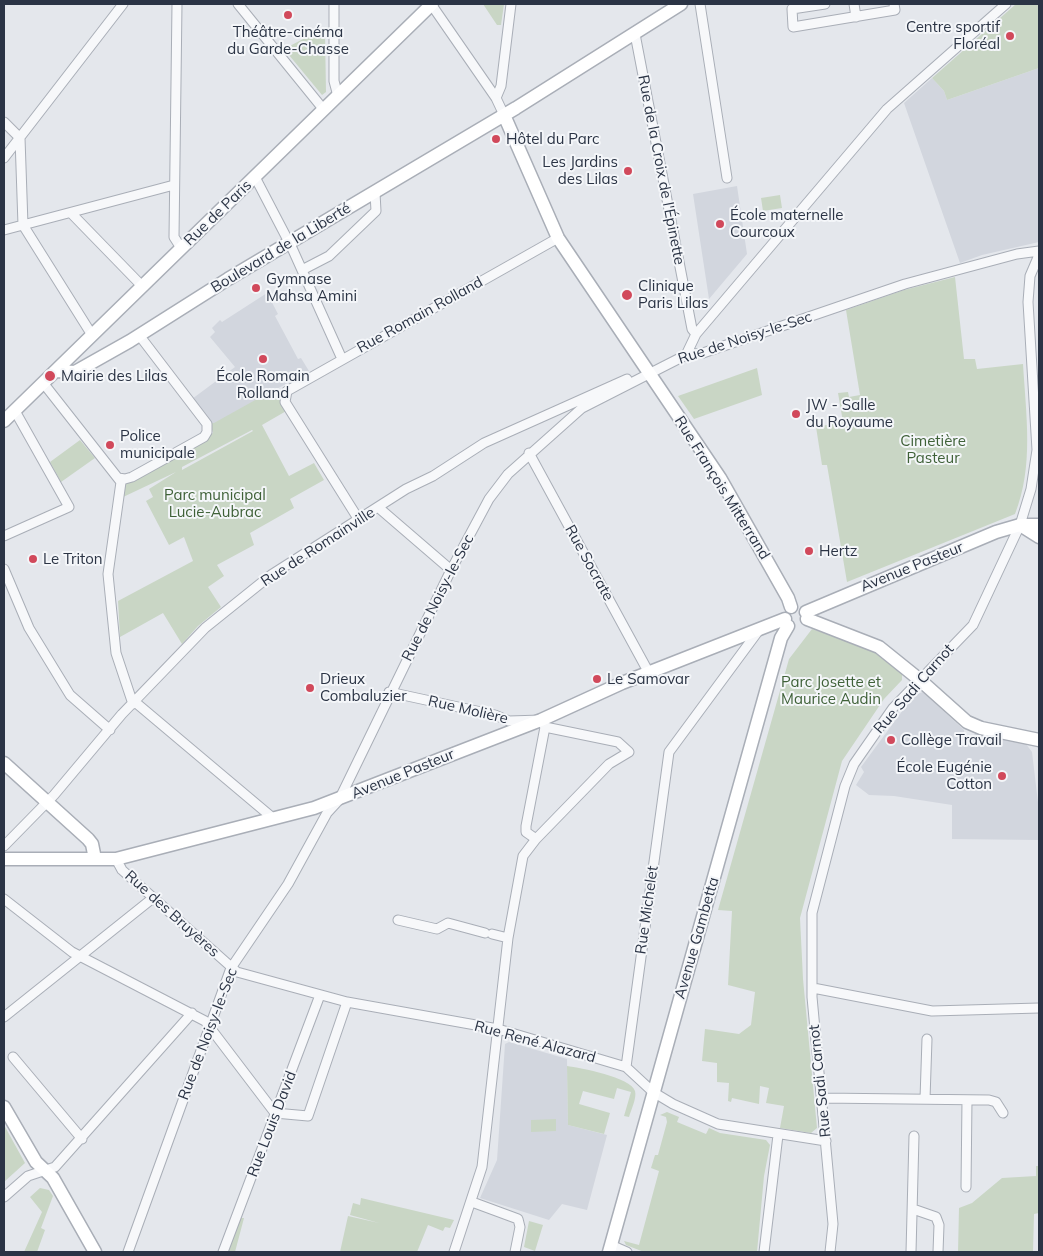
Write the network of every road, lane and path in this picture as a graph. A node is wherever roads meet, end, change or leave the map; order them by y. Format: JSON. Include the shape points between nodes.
{"nodes":[{"id":1,"x":123,"y":4,"type":"edge"},
{"id":2,"x":177,"y":4,"type":"edge"},
{"id":3,"x":238,"y":4,"type":"edge"},
{"id":4,"x":334,"y":4,"type":"edge"},
{"id":5,"x":432,"y":4,"type":"edge"},
{"id":6,"x":511,"y":4,"type":"edge"},
{"id":7,"x":681,"y":4,"type":"edge"},
{"id":8,"x":700,"y":4,"type":"edge"},
{"id":9,"x":825,"y":4,"type":"edge"},
{"id":10,"x":854,"y":4,"type":"edge"},
{"id":11,"x":894,"y":4,"type":"edge"},
{"id":12,"x":1006,"y":4,"type":"edge"},
{"id":13,"x":856,"y":16,"type":"junction"},
{"id":14,"x":635,"y":34,"type":"junction"},
{"id":15,"x":338,"y":96,"type":"junction"},
{"id":16,"x":496,"y":98,"type":"junction"},
{"id":17,"x":324,"y":110,"type":"junction"},
{"id":18,"x":504,"y":115,"type":"junction"},
{"id":19,"x":4,"y":122,"type":"edge"},
{"id":20,"x":20,"y":138,"type":"junction"},
{"id":21,"x":4,"y":158,"type":"edge"},
{"id":22,"x":255,"y":177,"type":"junction"},
{"id":23,"x":727,"y":178,"type":"dead end"},
{"id":24,"x":174,"y":185,"type":"junction"},
{"id":25,"x":375,"y":193,"type":"junction"},
{"id":26,"x":71,"y":213,"type":"junction"},
{"id":27,"x":23,"y":225,"type":"junction"},
{"id":28,"x":4,"y":230,"type":"edge"},
{"id":29,"x":558,"y":238,"type":"junction"},
{"id":30,"x":290,"y":244,"type":"junction"},
{"id":31,"x":181,"y":248,"type":"junction"},
{"id":32,"x":1039,"y":253,"type":"edge"},
{"id":33,"x":302,"y":270,"type":"junction"},
{"id":34,"x":142,"y":286,"type":"junction"},
{"id":35,"x":696,"y":334,"type":"junction"},
{"id":36,"x":92,"y":335,"type":"junction"},
{"id":37,"x":139,"y":336,"type":"junction"},
{"id":38,"x":686,"y":355,"type":"junction"},
{"id":39,"x":342,"y":359,"type":"junction"},
{"id":40,"x":56,"y":371,"type":"junction"},
{"id":41,"x":649,"y":372,"type":"junction"},
{"id":42,"x":44,"y":384,"type":"junction"},
{"id":43,"x":566,"y":407,"type":"junction"},
{"id":44,"x":15,"y":411,"type":"junction"},
{"id":45,"x":571,"y":416,"type":"junction"},
{"id":46,"x":4,"y":421,"type":"edge"},
{"id":47,"x":529,"y":453,"type":"junction"},
{"id":48,"x":119,"y":480,"type":"junction"},
{"id":49,"x":379,"y":508,"type":"junction"},
{"id":50,"x":359,"y":520,"type":"junction"},
{"id":51,"x":1020,"y":525,"type":"junction"},
{"id":52,"x":1039,"y":525,"type":"edge"},
{"id":53,"x":4,"y":536,"type":"edge"},
{"id":54,"x":1039,"y":537,"type":"edge"},
{"id":55,"x":4,"y":569,"type":"edge"},
{"id":56,"x":451,"y":570,"type":"junction"},
{"id":57,"x":791,"y":607,"type":"junction"},
{"id":58,"x":807,"y":615,"type":"junction"},
{"id":59,"x":787,"y":622,"type":"junction"},
{"id":60,"x":761,"y":627,"type":"junction"},
{"id":61,"x":649,"y":673,"type":"junction"},
{"id":62,"x":920,"y":680,"type":"junction"},
{"id":63,"x":389,"y":692,"type":"junction"},
{"id":64,"x":134,"y":703,"type":"junction"},
{"id":65,"x":543,"y":724,"type":"junction"},
{"id":66,"x":110,"y":730,"type":"junction"},
{"id":67,"x":1039,"y":740,"type":"edge"},
{"id":68,"x":4,"y":763,"type":"edge"},
{"id":69,"x":339,"y":800,"type":"junction"},
{"id":70,"x":48,"y":802,"type":"junction"},
{"id":71,"x":274,"y":819,"type":"junction"},
{"id":72,"x":536,"y":839,"type":"junction"},
{"id":73,"x":4,"y":846,"type":"edge"},
{"id":74,"x":4,"y":859,"type":"edge"},
{"id":75,"x":95,"y":859,"type":"junction"},
{"id":76,"x":116,"y":859,"type":"junction"},
{"id":77,"x":153,"y":898,"type":"junction"},
{"id":78,"x":4,"y":900,"type":"edge"},
{"id":79,"x":398,"y":920,"type":"dead end"},
{"id":80,"x":508,"y":938,"type":"junction"},
{"id":81,"x":79,"y":957,"type":"junction"},
{"id":82,"x":231,"y":968,"type":"junction"},
{"id":83,"x":813,"y":988,"type":"junction"},
{"id":84,"x":320,"y":995,"type":"junction"},
{"id":85,"x":347,"y":1002,"type":"junction"},
{"id":86,"x":1039,"y":1008,"type":"edge"},
{"id":87,"x":192,"y":1013,"type":"junction"},
{"id":88,"x":4,"y":1017,"type":"edge"},
{"id":89,"x":210,"y":1026,"type":"junction"},
{"id":90,"x":498,"y":1029,"type":"junction"},
{"id":91,"x":927,"y":1039,"type":"dead end"},
{"id":92,"x":13,"y":1057,"type":"dead end"},
{"id":93,"x":626,"y":1067,"type":"junction"},
{"id":94,"x":653,"y":1092,"type":"junction"},
{"id":95,"x":822,"y":1098,"type":"junction"},
{"id":96,"x":924,"y":1100,"type":"junction"},
{"id":97,"x":967,"y":1100,"type":"junction"},
{"id":98,"x":4,"y":1108,"type":"edge"},
{"id":99,"x":1003,"y":1113,"type":"dead end"},
{"id":100,"x":275,"y":1114,"type":"junction"},
{"id":101,"x":778,"y":1135,"type":"junction"},
{"id":102,"x":914,"y":1136,"type":"dead end"},
{"id":103,"x":82,"y":1138,"type":"junction"},
{"id":104,"x":826,"y":1141,"type":"junction"},
{"id":105,"x":42,"y":1170,"type":"junction"},
{"id":106,"x":966,"y":1187,"type":"dead end"},
{"id":107,"x":4,"y":1197,"type":"edge"},
{"id":108,"x":472,"y":1202,"type":"junction"},
{"id":109,"x":913,"y":1209,"type":"junction"},
{"id":110,"x":610,"y":1249,"type":"edge"},
{"id":111,"x":95,"y":1252,"type":"edge"},
{"id":112,"x":128,"y":1252,"type":"edge"},
{"id":113,"x":223,"y":1252,"type":"edge"},
{"id":114,"x":454,"y":1252,"type":"edge"},
{"id":115,"x":515,"y":1252,"type":"edge"},
{"id":116,"x":627,"y":1252,"type":"edge"},
{"id":117,"x":764,"y":1252,"type":"edge"},
{"id":118,"x":830,"y":1252,"type":"edge"},
{"id":119,"x":912,"y":1252,"type":"edge"},
{"id":120,"x":938,"y":1252,"type":"edge"}],
"edges":[{"from":1,"to":20,"type":"street"},
{"from":2,"to":24,"type":"street"},
{"from":3,"to":17,"type":"street"},
{"from":4,"to":15,"type":"street","via":[[334,81]]},
{"from":5,"to":15,"type":"main road","name":"Rue de Paris"},
{"from":5,"to":16,"type":"street"},
{"from":6,"to":16,"type":"street","via":[[501,86]]},
{"from":7,"to":14,"type":"main road","name":"Boulevard de la Liberté"},
{"from":8,"to":23,"type":"street"},
{"from":9,"to":13,"type":"street","via":[[792,8],[793,27]]},
{"from":10,"to":13,"type":"street"},
{"from":11,"to":13,"type":"street","via":[[895,10]]},
{"from":12,"to":35,"type":"street","via":[[887,109]]},
{"from":14,"to":18,"type":"main road","name":"Boulevard de la Liberté"},
{"from":14,"to":35,"type":"street","name":"Rue de la Croix de l'Épinette","via":[[692,329]]},
{"from":15,"to":17,"type":"main road","name":"Rue de Paris"},
{"from":16,"to":18,"type":"street"},
{"from":17,"to":22,"type":"main road","name":"Rue de Paris"},
{"from":18,"to":25,"type":"main road","name":"Boulevard de la Liberté"},
{"from":18,"to":29,"type":"main road","name":"Rue François Mitterrand"},
{"from":19,"to":20,"type":"street"},
{"from":20,"to":21,"type":"street"},
{"from":20,"to":27,"type":"street"},
{"from":22,"to":30,"type":"street"},
{"from":22,"to":31,"type":"main road","name":"Rue de Paris"},
{"from":24,"to":26,"type":"street"},
{"from":24,"to":31,"type":"street","via":[[174,237]]},
{"from":25,"to":30,"type":"main road","name":"Boulevard de la Liberté"},
{"from":25,"to":33,"type":"street","via":[[376,211],[329,256]]},
{"from":26,"to":27,"type":"street"},
{"from":26,"to":34,"type":"street"},
{"from":27,"to":28,"type":"street"},
{"from":27,"to":36,"type":"street"},
{"from":29,"to":39,"type":"street","name":"Rue Romain Rolland"},
{"from":29,"to":41,"type":"main road","name":"Rue François Mitterrand"},
{"from":30,"to":33,"type":"street"},
{"from":30,"to":37,"type":"main road","name":"Boulevard de la Liberté"},
{"from":31,"to":34,"type":"main road","name":"Rue de Paris"},
{"from":32,"to":38,"type":"street","name":"Rue de Noisy-le-Sec","via":[[1017,254],[905,284],[704,354]]},
{"from":32,"to":51,"type":"street","name":"Rue Sadi Carnot","via":[[1030,276],[1028,302],[1037,450],[1031,489]]},
{"from":33,"to":39,"type":"street"},
{"from":34,"to":36,"type":"main road","name":"Rue de Paris"},
{"from":35,"to":38,"type":"street"},
{"from":36,"to":40,"type":"main road","name":"Rue de Paris"},
{"from":37,"to":40,"type":"main road","name":"Boulevard de la Liberté","via":[[75,372]]},
{"from":37,"to":48,"type":"street","via":[[207,424],[207,432],[204,437],[132,477]]},
{"from":38,"to":41,"type":"street","name":"Rue de Noisy-le-Sec"},
{"from":39,"to":50,"type":"street","name":"Rue Romain Rolland","via":[[290,388],[285,395],[286,402]]},
{"from":40,"to":42,"type":"main road","name":"Rue de Paris"},
{"from":41,"to":43,"type":"street","name":"Rue de Romainville"},
{"from":41,"to":45,"type":"street","name":"Rue de Noisy-le-Sec"},
{"from":41,"to":57,"type":"main road","name":"Rue François Mitterrand","via":[[720,478]]},
{"from":42,"to":44,"type":"main road","name":"Rue de Paris"},
{"from":42,"to":48,"type":"street"},
{"from":43,"to":45,"type":"street","via":[[572,409]]},
{"from":43,"to":49,"type":"street","name":"Rue de Romainville","via":[[484,443]]},
{"from":44,"to":46,"type":"main road","name":"Rue de Paris"},
{"from":44,"to":53,"type":"street","via":[[69,507]]},
{"from":45,"to":47,"type":"street","name":"Rue de Noisy-le-Sec"},
{"from":47,"to":56,"type":"street","name":"Rue de Noisy-le-Sec","via":[[489,499]]},
{"from":47,"to":61,"type":"street","name":"Rue Socrate"},
{"from":48,"to":64,"type":"street","via":[[108,574],[116,652]]},
{"from":49,"to":50,"type":"street","name":"Rue de Romainville"},
{"from":49,"to":56,"type":"street"},
{"from":50,"to":64,"type":"street","name":"Rue de Romainville","via":[[276,571],[215,620]]},
{"from":51,"to":52,"type":"main road","name":"Avenue Pasteur"},
{"from":51,"to":54,"type":"main road"},
{"from":51,"to":58,"type":"main road","name":"Avenue Pasteur","via":[[981,538]]},
{"from":51,"to":62,"type":"street","name":"Rue Sadi Carnot","via":[[973,624]]},
{"from":55,"to":66,"type":"street","via":[[29,628],[70,695]]},
{"from":56,"to":63,"type":"street","name":"Rue de Noisy-le-Sec"},
{"from":57,"to":58,"type":"main road","via":[[801,607]]},
{"from":57,"to":59,"type":"main road","via":[[786,612]]},
{"from":58,"to":59,"type":"main road","via":[[801,627],[794,628]]},
{"from":58,"to":62,"type":"main road","via":[[879,647]]},
{"from":59,"to":60,"type":"main road","name":"Avenue Pasteur"},
{"from":59,"to":94,"type":"main road","name":"Avenue Gambetta"},
{"from":60,"to":61,"type":"main road","name":"Avenue Pasteur"},
{"from":60,"to":93,"type":"street","name":"Rue Michelet","via":[[668,752]]},
{"from":61,"to":65,"type":"main road","name":"Avenue Pasteur"},
{"from":62,"to":67,"type":"main road","via":[[967,722]]},
{"from":62,"to":83,"type":"street","name":"Rue Sadi Carnot","via":[[893,708],[868,742],[845,786],[812,913]]},
{"from":63,"to":65,"type":"street","name":"Rue Molière","via":[[509,721]]},
{"from":63,"to":69,"type":"street","name":"Rue de Noisy-le-Sec"},
{"from":64,"to":66,"type":"street","name":"Rue de Romainville"},
{"from":64,"to":71,"type":"street"},
{"from":65,"to":69,"type":"main road","name":"Avenue Pasteur"},
{"from":65,"to":72,"type":"street","via":[[526,826],[526,832]]},
{"from":65,"to":72,"type":"street","name":"Rue Molière","via":[[618,742],[629,752],[609,764]]},
{"from":66,"to":70,"type":"street","name":"Rue de Romainville"},
{"from":68,"to":70,"type":"main road"},
{"from":69,"to":71,"type":"main road","name":"Avenue Pasteur"},
{"from":69,"to":82,"type":"street","name":"Rue de Noisy-le-Sec","via":[[328,813],[288,884]]},
{"from":70,"to":73,"type":"street","name":"Rue de Romainville"},
{"from":70,"to":75,"type":"main road","via":[[92,844]]},
{"from":71,"to":76,"type":"main road","name":"Avenue Pasteur"},
{"from":72,"to":80,"type":"street","via":[[524,856]]},
{"from":74,"to":75,"type":"main road","name":"Avenue Pasteur"},
{"from":75,"to":76,"type":"main road","name":"Avenue Pasteur"},
{"from":76,"to":77,"type":"street","name":"Rue des Bruyères","via":[[122,870]]},
{"from":77,"to":81,"type":"street"},
{"from":77,"to":82,"type":"street","name":"Rue des Bruyères"},
{"from":78,"to":81,"type":"street"},
{"from":79,"to":80,"type":"street","via":[[437,929],[448,923]]},
{"from":80,"to":90,"type":"street"},
{"from":81,"to":87,"type":"street"},
{"from":81,"to":88,"type":"street"},
{"from":82,"to":84,"type":"street","name":"Rue René Alazard"},
{"from":82,"to":89,"type":"street","name":"Rue de Noisy-le-Sec"},
{"from":83,"to":86,"type":"street","via":[[932,1011]]},
{"from":83,"to":95,"type":"street","name":"Rue Sadi Carnot"},
{"from":84,"to":85,"type":"street","name":"Rue René Alazard"},
{"from":84,"to":100,"type":"street","name":"Rue Louis David"},
{"from":85,"to":90,"type":"street","name":"Rue René Alazard"},
{"from":85,"to":100,"type":"street","via":[[308,1116]]},
{"from":87,"to":89,"type":"street"},
{"from":87,"to":103,"type":"street"},
{"from":89,"to":100,"type":"street"},
{"from":89,"to":112,"type":"street","name":"Rue de Noisy-le-Sec"},
{"from":90,"to":93,"type":"street","name":"Rue René Alazard"},
{"from":90,"to":108,"type":"street","via":[[485,1154]]},
{"from":91,"to":96,"type":"street"},
{"from":92,"to":103,"type":"street"},
{"from":93,"to":94,"type":"street","name":"Rue René Alazard"},
{"from":94,"to":101,"type":"street","name":"Rue René Alazard","via":[[718,1124]]},
{"from":94,"to":110,"type":"main road","name":"Avenue Gambetta"},
{"from":95,"to":96,"type":"street"},
{"from":95,"to":104,"type":"street","name":"Rue Sadi Carnot"},
{"from":96,"to":97,"type":"street"},
{"from":97,"to":99,"type":"street","via":[[996,1102]]},
{"from":97,"to":106,"type":"street"},
{"from":98,"to":105,"type":"main road"},
{"from":100,"to":113,"type":"street","name":"Rue Louis David"},
{"from":101,"to":104,"type":"street","name":"Rue René Alazard"},
{"from":101,"to":117,"type":"street"},
{"from":102,"to":109,"type":"street"},
{"from":103,"to":105,"type":"street","via":[[55,1167]]},
{"from":104,"to":118,"type":"street","name":"Rue Sadi Carnot","via":[[833,1224]]},
{"from":105,"to":107,"type":"street","via":[[28,1176]]},
{"from":105,"to":111,"type":"main road","via":[[53,1178]]},
{"from":108,"to":114,"type":"street"},
{"from":108,"to":115,"type":"street","via":[[516,1216],[520,1222]]},
{"from":109,"to":119,"type":"street"},
{"from":109,"to":120,"type":"street","via":[[936,1218],[939,1225]]},
{"from":110,"to":116,"type":"street"}]}
